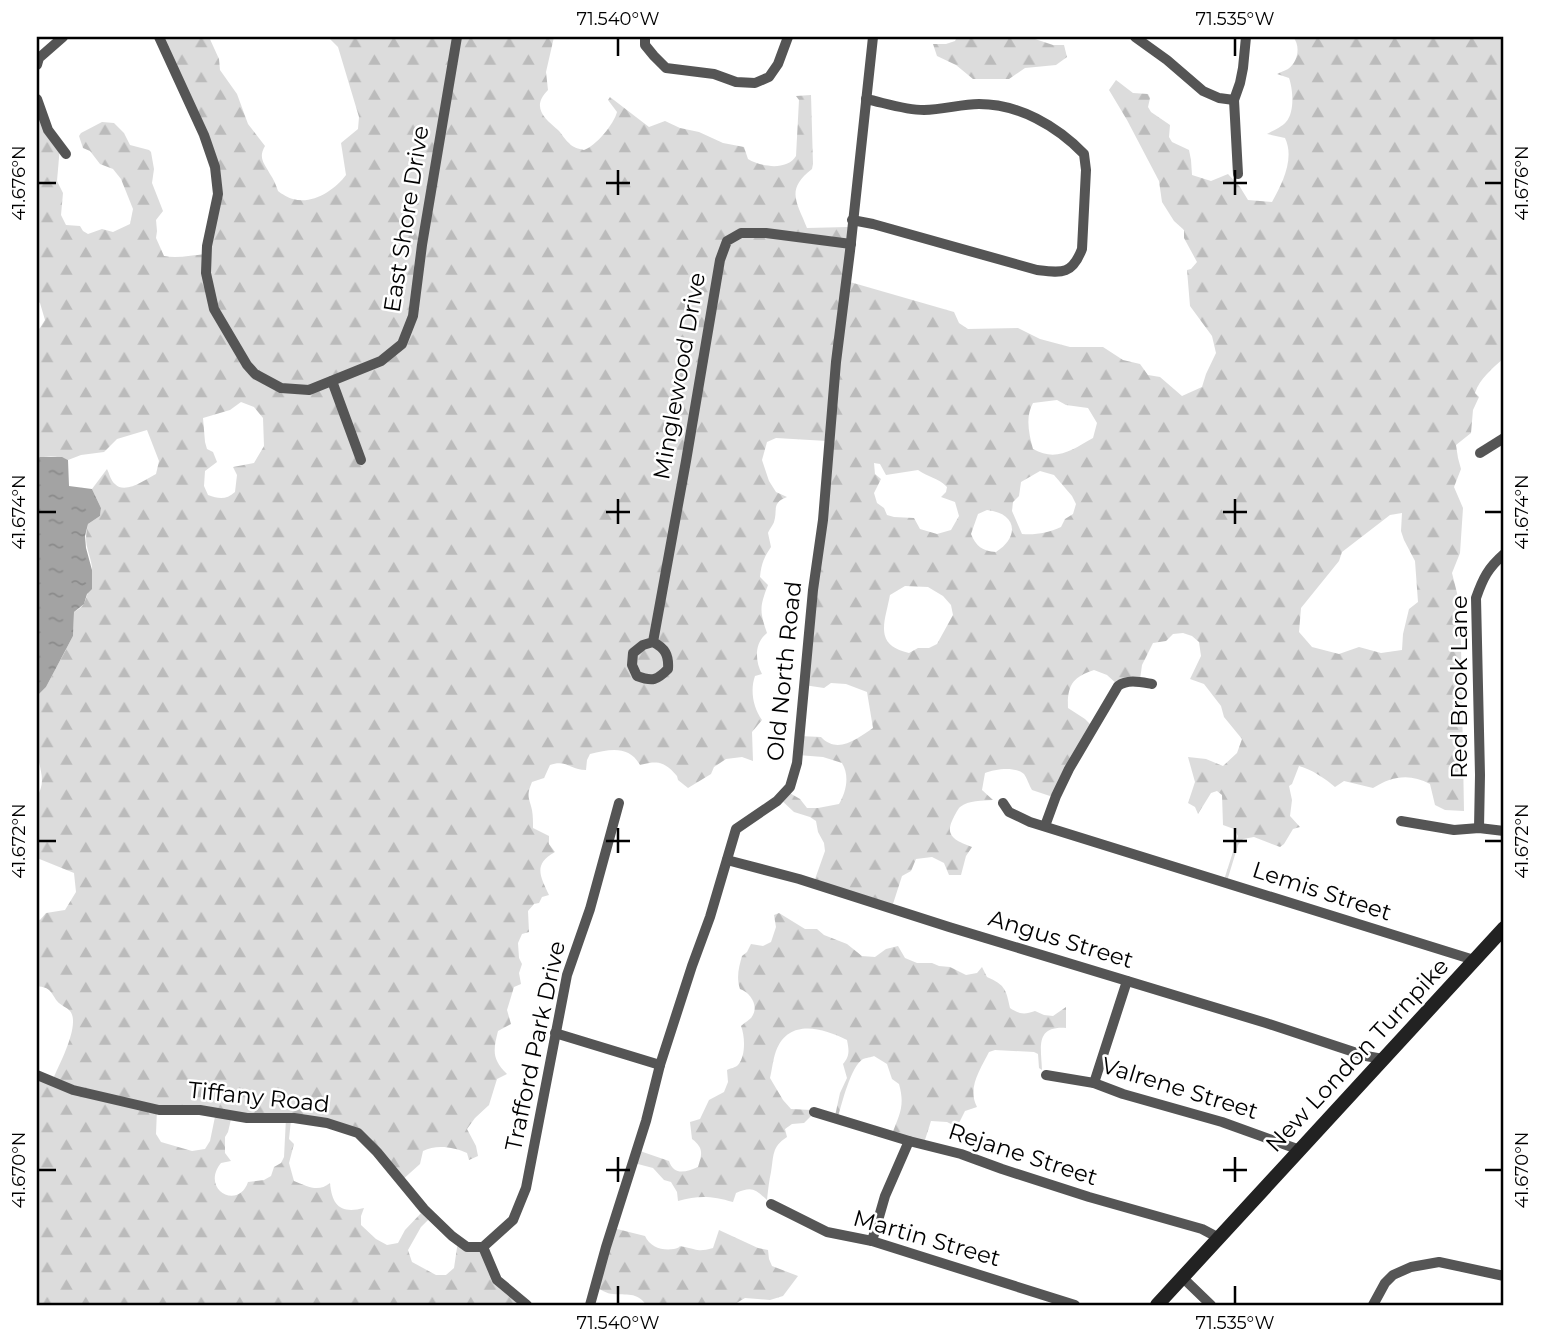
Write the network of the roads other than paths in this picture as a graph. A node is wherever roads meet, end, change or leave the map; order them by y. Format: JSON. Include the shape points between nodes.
{"nodes":[{"id":1,"x":63,"y":37,"type":"edge"},
{"id":2,"x":159,"y":37,"type":"edge"},
{"id":3,"x":457,"y":37,"type":"edge"},
{"id":4,"x":645,"y":37,"type":"edge"},
{"id":5,"x":788,"y":37,"type":"edge"},
{"id":6,"x":873,"y":37,"type":"edge"},
{"id":7,"x":1135,"y":37,"type":"edge"},
{"id":8,"x":1246,"y":37,"type":"edge"},
{"id":9,"x":37,"y":65,"type":"edge"},
{"id":10,"x":37,"y":99,"type":"edge"},
{"id":11,"x":866,"y":99,"type":"junction"},
{"id":12,"x":1234,"y":100,"type":"junction"},
{"id":13,"x":66,"y":154,"type":"dead end"},
{"id":14,"x":1238,"y":174,"type":"dead end"},
{"id":15,"x":852,"y":220,"type":"junction"},
{"id":16,"x":850,"y":244,"type":"junction"},
{"id":17,"x":332,"y":381,"type":"junction"},
{"id":18,"x":1504,"y":438,"type":"edge"},
{"id":19,"x":1480,"y":453,"type":"dead end"},
{"id":20,"x":360,"y":460,"type":"dead end"},
{"id":21,"x":1504,"y":554,"type":"edge"},
{"id":22,"x":653,"y":642,"type":"dead end"},
{"id":23,"x":1152,"y":684,"type":"dead end"},
{"id":24,"x":619,"y":803,"type":"dead end"},
{"id":25,"x":1003,"y":803,"type":"dead end"},
{"id":26,"x":1401,"y":821,"type":"dead end"},
{"id":27,"x":1045,"y":827,"type":"junction"},
{"id":28,"x":1479,"y":828,"type":"junction"},
{"id":29,"x":1504,"y":831,"type":"edge"},
{"id":30,"x":727,"y":860,"type":"junction"},
{"id":31,"x":1504,"y":928,"type":"edge"},
{"id":32,"x":1474,"y":960,"type":"junction"},
{"id":33,"x":1127,"y":981,"type":"junction"},
{"id":34,"x":555,"y":1033,"type":"junction"},
{"id":35,"x":1383,"y":1059,"type":"junction"},
{"id":36,"x":660,"y":1065,"type":"junction"},
{"id":37,"x":37,"y":1075,"type":"edge"},
{"id":38,"x":1046,"y":1075,"type":"dead end"},
{"id":39,"x":1094,"y":1083,"type":"junction"},
{"id":40,"x":814,"y":1112,"type":"dead end"},
{"id":41,"x":909,"y":1141,"type":"junction"},
{"id":42,"x":1300,"y":1150,"type":"junction"},
{"id":43,"x":771,"y":1204,"type":"dead end"},
{"id":44,"x":1219,"y":1238,"type":"junction"},
{"id":45,"x":872,"y":1241,"type":"junction"},
{"id":46,"x":483,"y":1247,"type":"junction"},
{"id":47,"x":1504,"y":1276,"type":"edge"},
{"id":48,"x":1183,"y":1278,"type":"junction"},
{"id":49,"x":527,"y":1305,"type":"edge"},
{"id":50,"x":590,"y":1305,"type":"edge"},
{"id":51,"x":1075,"y":1305,"type":"edge"},
{"id":52,"x":1157,"y":1305,"type":"edge"},
{"id":53,"x":1211,"y":1305,"type":"edge"},
{"id":54,"x":1373,"y":1305,"type":"edge"}],
"edges":[{"from":1,"to":9,"type":"street"},
{"from":2,"to":17,"type":"street","name":"East Shore Drive","via":[[215,167],[218,194],[206,273],[214,309],[255,374],[281,388],[309,390]]},
{"from":3,"to":17,"type":"street","name":"East Shore Drive","via":[[413,316],[402,344],[392,353]]},
{"from":4,"to":5,"type":"street","via":[[645,45],[666,68],[755,83],[769,78]]},
{"from":6,"to":11,"type":"street","name":"Old North Road"},
{"from":7,"to":12,"type":"street","via":[[1203,91]]},
{"from":8,"to":12,"type":"street"},
{"from":10,"to":13,"type":"street","via":[[48,130]]},
{"from":11,"to":15,"type":"street","name":"Old North Road"},
{"from":11,"to":15,"type":"street","via":[[926,110],[978,104],[1003,107],[1058,131],[1084,154],[1082,249],[1068,270],[1045,271]]},
{"from":12,"to":14,"type":"street"},
{"from":15,"to":16,"type":"street","name":"Old North Road"},
{"from":16,"to":22,"type":"street","name":"Minglewood Drive","via":[[766,233],[741,233],[727,242],[720,260]]},
{"from":16,"to":30,"type":"street","name":"Old North Road","via":[[797,763],[790,787],[737,829]]},
{"from":17,"to":20,"type":"street"},
{"from":18,"to":19,"type":"street"},
{"from":21,"to":28,"type":"street","name":"Red Brook Lane","via":[[1492,565],[1476,598]]},
{"from":23,"to":27,"type":"street","via":[[1132,681],[1118,686],[1069,769]]},
{"from":24,"to":34,"type":"street","name":"Trafford Park Drive","via":[[567,975]]},
{"from":25,"to":27,"type":"street","name":"Lemis Street","via":[[1009,812]]},
{"from":26,"to":28,"type":"street","via":[[1454,830]]},
{"from":27,"to":32,"type":"street","name":"Lemis Street"},
{"from":28,"to":29,"type":"street"},
{"from":30,"to":33,"type":"street","name":"Angus Street"},
{"from":30,"to":36,"type":"street","name":"Old North Road"},
{"from":31,"to":32,"type":"main road","name":"New London Turnpike"},
{"from":32,"to":35,"type":"main road","name":"New London Turnpike"},
{"from":33,"to":35,"type":"street","name":"Angus Street"},
{"from":33,"to":39,"type":"street"},
{"from":34,"to":36,"type":"street"},
{"from":34,"to":46,"type":"street","name":"Trafford Park Drive","via":[[526,1188],[513,1220]]},
{"from":35,"to":42,"type":"main road","name":"New London Turnpike"},
{"from":36,"to":50,"type":"street","name":"Old North Road"},
{"from":37,"to":46,"type":"street","name":"Tiffany Road","via":[[73,1090],[159,1110],[294,1118],[358,1133],[452,1236],[467,1247]]},
{"from":38,"to":39,"type":"street","name":"Valrene Street"},
{"from":39,"to":42,"type":"street","name":"Valrene Street"},
{"from":40,"to":41,"type":"street","name":"Rejane Street"},
{"from":41,"to":44,"type":"street","name":"Rejane Street","via":[[1202,1229]]},
{"from":41,"to":45,"type":"street"},
{"from":42,"to":44,"type":"main road","name":"New London Turnpike"},
{"from":43,"to":45,"type":"street","name":"Martin Street","via":[[827,1232]]},
{"from":44,"to":48,"type":"main road","name":"New London Turnpike"},
{"from":45,"to":51,"type":"street","name":"Martin Street"},
{"from":46,"to":49,"type":"street","via":[[497,1280]]},
{"from":47,"to":54,"type":"street","via":[[1439,1262],[1411,1267],[1385,1283]]},
{"from":48,"to":52,"type":"main road","name":"New London Turnpike"},
{"from":48,"to":53,"type":"street"}]}
